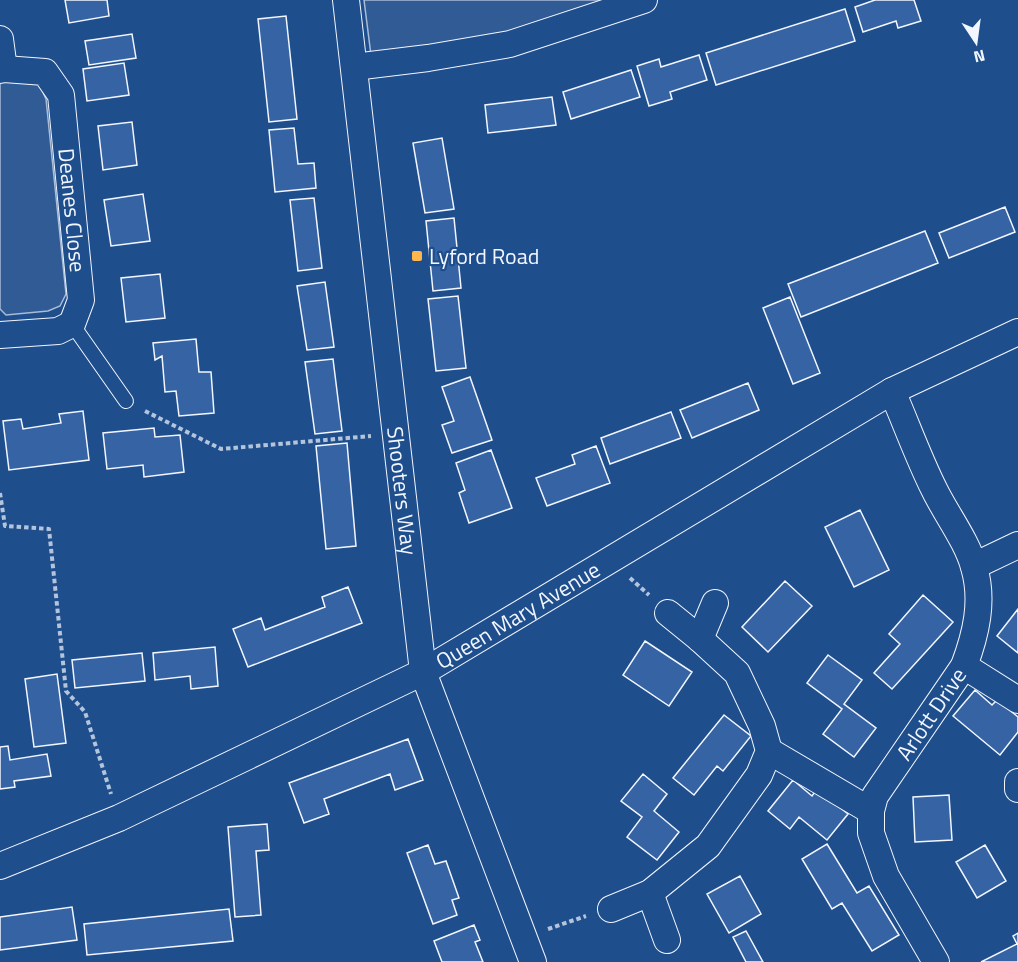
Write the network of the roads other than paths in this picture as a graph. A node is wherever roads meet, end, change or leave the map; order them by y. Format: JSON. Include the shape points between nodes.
{"nodes":[{"id":1,"x":346,"y":0,"type":"edge"},
{"id":2,"x":644,"y":0,"type":"edge"},
{"id":3,"x":0,"y":39,"type":"edge"},
{"id":4,"x":354,"y":67,"type":"junction"},
{"id":5,"x":2,"y":69,"type":"edge"},
{"id":6,"x":72,"y":324,"type":"junction"},
{"id":7,"x":1018,"y":332,"type":"edge"},
{"id":8,"x":0,"y":335,"type":"edge"},
{"id":9,"x":892,"y":391,"type":"junction"},
{"id":10,"x":126,"y":401,"type":"road end"},
{"id":11,"x":1018,"y":545,"type":"edge"},
{"id":12,"x":974,"y":566,"type":"junction"},
{"id":13,"x":715,"y":603,"type":"dead end"},
{"id":14,"x":668,"y":614,"type":"road end"},
{"id":15,"x":700,"y":639,"type":"junction"},
{"id":16,"x":964,"y":666,"type":"junction"},
{"id":17,"x":423,"y":672,"type":"junction"},
{"id":18,"x":1018,"y":700,"type":"edge"},
{"id":19,"x":769,"y":751,"type":"junction"},
{"id":20,"x":1018,"y":783,"type":"edge"},
{"id":21,"x":1018,"y":789,"type":"edge"},
{"id":22,"x":871,"y":811,"type":"junction"},
{"id":23,"x":0,"y":866,"type":"edge"},
{"id":24,"x":650,"y":893,"type":"junction"},
{"id":25,"x":611,"y":909,"type":"road end"},
{"id":26,"x":667,"y":940,"type":"dead end"},
{"id":27,"x":533,"y":962,"type":"edge"},
{"id":28,"x":936,"y":962,"type":"edge"}],
"edges":[{"from":1,"to":4,"type":"street","name":"Shooters Way"},
{"from":2,"to":4,"type":"street","via":[[510,44]]},
{"from":3,"to":5,"type":"street"},
{"from":4,"to":17,"type":"street","name":"Shooters Way"},
{"from":5,"to":6,"type":"street","name":"Deanes Close","via":[[45,72],[61,95],[81,300]]},
{"from":6,"to":8,"type":"street","via":[[58,331]]},
{"from":6,"to":10,"type":"lane"},
{"from":7,"to":9,"type":"street","name":"Queen Mary Avenue"},
{"from":9,"to":12,"type":"street","name":"Arlott Drive","via":[[932,484]]},
{"from":9,"to":17,"type":"street","name":"Queen Mary Avenue"},
{"from":11,"to":12,"type":"street"},
{"from":12,"to":16,"type":"street","name":"Arlott Drive","via":[[979,612]]},
{"from":13,"to":15,"type":"street"},
{"from":14,"to":15,"type":"street"},
{"from":15,"to":19,"type":"street","via":[[736,674],[762,726]]},
{"from":16,"to":18,"type":"street"},
{"from":16,"to":22,"type":"street","name":"Arlott Drive","via":[[875,796]]},
{"from":17,"to":23,"type":"street","name":"Queen Mary Avenue","via":[[119,818]]},
{"from":17,"to":27,"type":"street","name":"Shooters Way"},
{"from":19,"to":22,"type":"street"},
{"from":19,"to":24,"type":"street","via":[[759,775],[708,846]]},
{"from":20,"to":21,"type":"street"},
{"from":22,"to":28,"type":"street","name":"Arlott Drive","via":[[871,833],[886,876]]},
{"from":24,"to":25,"type":"street"},
{"from":24,"to":26,"type":"street"}]}
